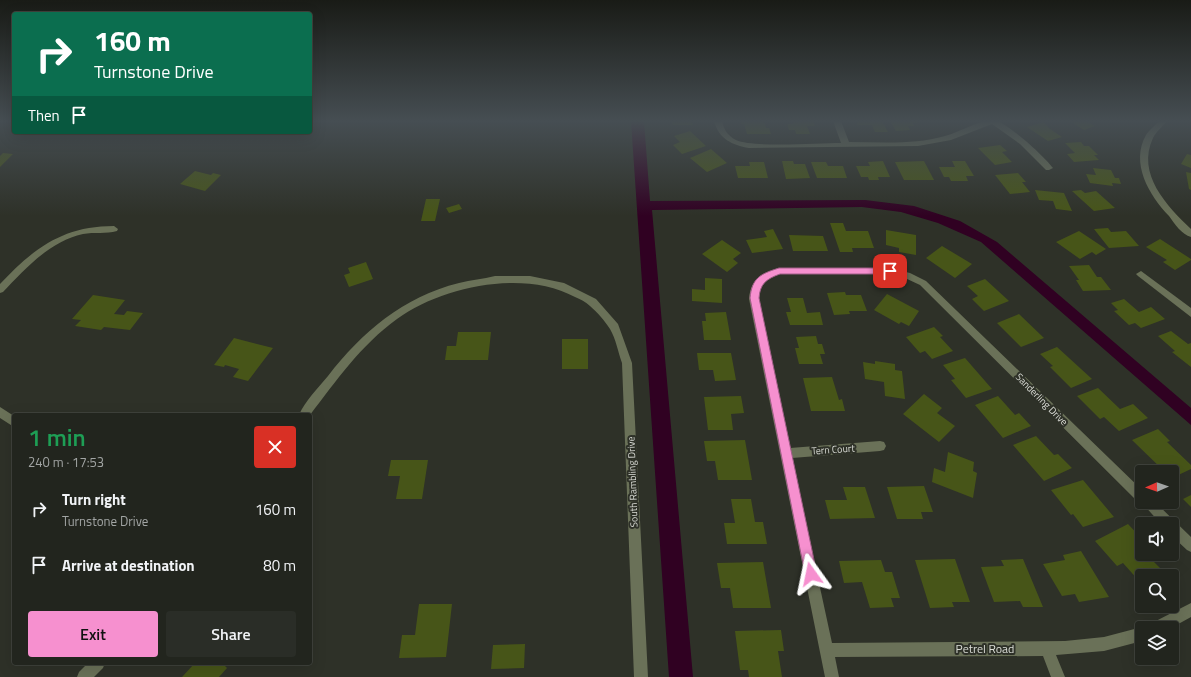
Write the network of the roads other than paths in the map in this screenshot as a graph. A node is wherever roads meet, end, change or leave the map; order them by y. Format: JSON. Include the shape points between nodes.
{"nodes":[{"id":1,"x":1034,"y":153,"type":"edge"},
{"id":2,"x":1144,"y":153,"type":"edge"},
{"id":3,"x":1049,"y":168,"type":"dead end"},
{"id":4,"x":114,"y":229,"type":"dead end"},
{"id":5,"x":1191,"y":234,"type":"edge"},
{"id":6,"x":1141,"y":274,"type":"dead end"},
{"id":7,"x":0,"y":290,"type":"edge"},
{"id":8,"x":1191,"y":313,"type":"edge"},
{"id":9,"x":0,"y":412,"type":"edge"},
{"id":10,"x":306,"y":413,"type":"edge"},
{"id":11,"x":12,"y":421,"type":"edge"},
{"id":12,"x":880,"y":446,"type":"dead end"},
{"id":13,"x":786,"y":453,"type":"junction"},
{"id":14,"x":1135,"y":491,"type":"edge"},
{"id":15,"x":1153,"y":509,"type":"edge"},
{"id":16,"x":1162,"y":517,"type":"edge"},
{"id":17,"x":1179,"y":534,"type":"edge"},
{"id":18,"x":1191,"y":546,"type":"edge"},
{"id":19,"x":1191,"y":610,"type":"edge"},
{"id":20,"x":1170,"y":621,"type":"edge"},
{"id":21,"x":1135,"y":637,"type":"edge"},
{"id":22,"x":1047,"y":649,"type":"junction"},
{"id":23,"x":827,"y":650,"type":"junction"},
{"id":24,"x":96,"y":665,"type":"edge"},
{"id":25,"x":84,"y":677,"type":"edge"},
{"id":26,"x":641,"y":677,"type":"edge"},
{"id":27,"x":832,"y":677,"type":"edge"},
{"id":28,"x":1058,"y":677,"type":"edge"}],
"edges":[{"from":1,"to":3,"type":"street"},
{"from":2,"to":5,"type":"street","via":[[1146,173],[1162,203]]},
{"from":4,"to":7,"type":"street","via":[[79,232],[65,238],[28,261]]},
{"from":6,"to":8,"type":"street"},
{"from":9,"to":11,"type":"street"},
{"from":10,"to":26,"type":"street","name":"South Rambling Drive","via":[[353,352],[372,332],[403,310],[442,292],[493,280],[531,279],[555,284],[590,300],[616,327],[627,363]]},
{"from":12,"to":13,"type":"street","name":"Tern Court"},
{"from":13,"to":14,"type":"street","name":"Sanderling Drive","via":[[754,298],[756,286],[765,276],[779,271],[890,271],[915,279],[929,288]]},
{"from":13,"to":23,"type":"street","name":"Sanderling Drive"},
{"from":15,"to":16,"type":"street"},
{"from":17,"to":18,"type":"street"},
{"from":19,"to":20,"type":"street"},
{"from":21,"to":22,"type":"street","name":"Petrel Road","via":[[1090,646]]},
{"from":22,"to":23,"type":"street","name":"Petrel Road"},
{"from":22,"to":28,"type":"street"},
{"from":23,"to":27,"type":"street","name":"Sanderling Drive"},
{"from":24,"to":25,"type":"street"}]}
